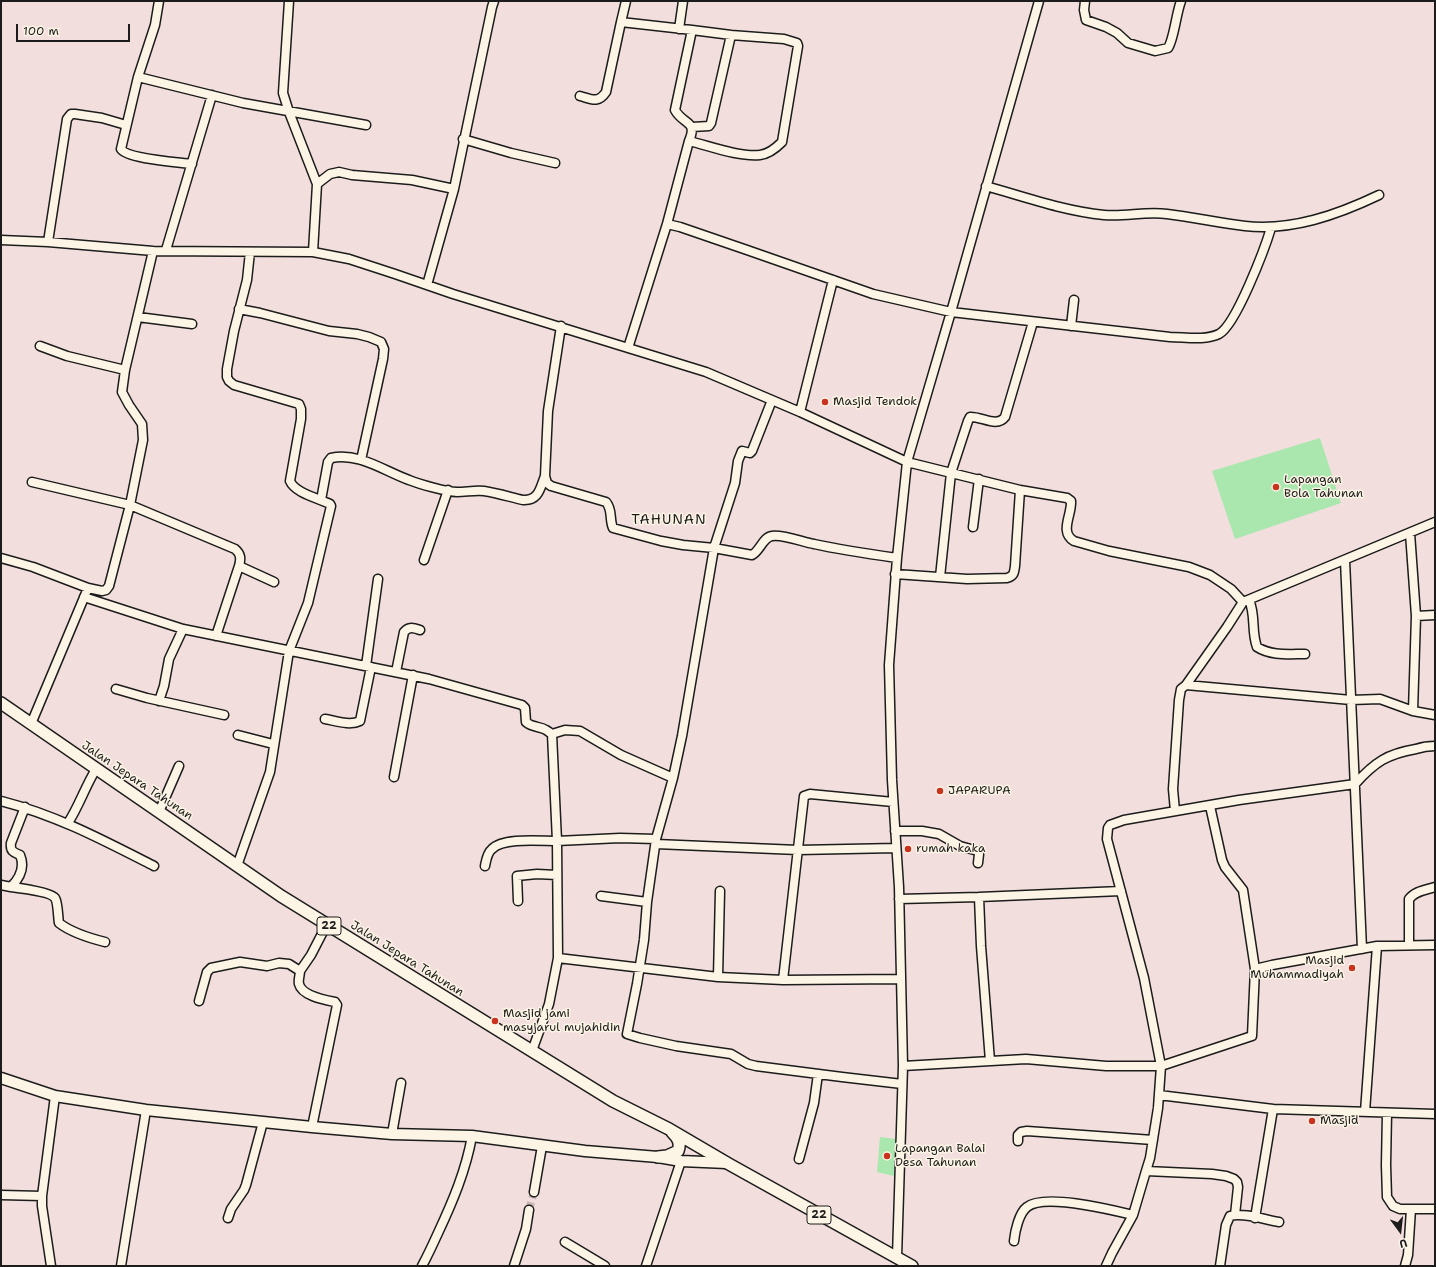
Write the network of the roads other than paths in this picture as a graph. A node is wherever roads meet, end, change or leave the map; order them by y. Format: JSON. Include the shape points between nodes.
{"nodes":[{"id":1,"x":159,"y":1,"type":"edge"},
{"id":2,"x":289,"y":1,"type":"edge"},
{"id":3,"x":494,"y":1,"type":"edge"},
{"id":4,"x":626,"y":1,"type":"edge"},
{"id":5,"x":683,"y":1,"type":"edge"},
{"id":6,"x":1040,"y":1,"type":"edge"},
{"id":7,"x":1085,"y":1,"type":"edge"},
{"id":8,"x":1181,"y":1,"type":"edge"},
{"id":9,"x":621,"y":22,"type":"junction"},
{"id":10,"x":679,"y":29,"type":"junction"},
{"id":11,"x":692,"y":30,"type":"junction"},
{"id":12,"x":731,"y":35,"type":"junction"},
{"id":13,"x":138,"y":77,"type":"junction"},
{"id":14,"x":212,"y":95,"type":"junction"},
{"id":15,"x":580,"y":96,"type":"dead end"},
{"id":16,"x":289,"y":112,"type":"junction"},
{"id":17,"x":366,"y":124,"type":"dead end"},
{"id":18,"x":126,"y":125,"type":"junction"},
{"id":19,"x":692,"y":127,"type":"junction"},
{"id":20,"x":463,"y":139,"type":"junction"},
{"id":21,"x":689,"y":141,"type":"junction"},
{"id":22,"x":555,"y":163,"type":"dead end"},
{"id":23,"x":192,"y":164,"type":"junction"},
{"id":24,"x":317,"y":184,"type":"junction"},
{"id":25,"x":986,"y":186,"type":"junction"},
{"id":26,"x":454,"y":189,"type":"junction"},
{"id":27,"x":1379,"y":195,"type":"dead end"},
{"id":28,"x":667,"y":224,"type":"junction"},
{"id":29,"x":1271,"y":228,"type":"junction"},
{"id":30,"x":1,"y":240,"type":"edge"},
{"id":31,"x":48,"y":242,"type":"junction"},
{"id":32,"x":166,"y":250,"type":"junction"},
{"id":33,"x":153,"y":251,"type":"junction"},
{"id":34,"x":250,"y":252,"type":"junction"},
{"id":35,"x":313,"y":252,"type":"junction"},
{"id":36,"x":833,"y":280,"type":"junction"},
{"id":37,"x":427,"y":285,"type":"junction"},
{"id":38,"x":1074,"y":300,"type":"dead end"},
{"id":39,"x":239,"y":309,"type":"junction"},
{"id":40,"x":951,"y":312,"type":"junction"},
{"id":41,"x":138,"y":317,"type":"junction"},
{"id":42,"x":1033,"y":322,"type":"junction"},
{"id":43,"x":192,"y":324,"type":"dead end"},
{"id":44,"x":561,"y":326,"type":"junction"},
{"id":45,"x":1071,"y":326,"type":"junction"},
{"id":46,"x":40,"y":346,"type":"dead end"},
{"id":47,"x":628,"y":348,"type":"junction"},
{"id":48,"x":125,"y":370,"type":"junction"},
{"id":49,"x":772,"y":400,"type":"junction"},
{"id":50,"x":800,"y":412,"type":"junction"},
{"id":51,"x":361,"y":460,"type":"junction"},
{"id":52,"x":907,"y":462,"type":"junction"},
{"id":53,"x":951,"y":473,"type":"junction"},
{"id":54,"x":545,"y":476,"type":"junction"},
{"id":55,"x":979,"y":479,"type":"junction"},
{"id":56,"x":32,"y":482,"type":"dead end"},
{"id":57,"x":448,"y":490,"type":"junction"},
{"id":58,"x":1020,"y":490,"type":"junction"},
{"id":59,"x":321,"y":500,"type":"junction"},
{"id":60,"x":130,"y":505,"type":"junction"},
{"id":61,"x":1435,"y":522,"type":"edge"},
{"id":62,"x":973,"y":527,"type":"dead end"},
{"id":63,"x":1410,"y":533,"type":"junction"},
{"id":64,"x":714,"y":548,"type":"junction"},
{"id":65,"x":1,"y":558,"type":"edge"},
{"id":66,"x":897,"y":558,"type":"junction"},
{"id":67,"x":424,"y":560,"type":"dead end"},
{"id":68,"x":1345,"y":560,"type":"junction"},
{"id":69,"x":239,"y":566,"type":"junction"},
{"id":70,"x":895,"y":574,"type":"junction"},
{"id":71,"x":940,"y":577,"type":"junction"},
{"id":72,"x":378,"y":578,"type":"dead end"},
{"id":73,"x":274,"y":582,"type":"dead end"},
{"id":74,"x":88,"y":588,"type":"junction"},
{"id":75,"x":84,"y":597,"type":"junction"},
{"id":76,"x":1246,"y":601,"type":"junction"},
{"id":77,"x":1435,"y":615,"type":"edge"},
{"id":78,"x":1416,"y":616,"type":"junction"},
{"id":79,"x":183,"y":629,"type":"junction"},
{"id":80,"x":420,"y":630,"type":"dead end"},
{"id":81,"x":216,"y":636,"type":"junction"},
{"id":82,"x":289,"y":651,"type":"junction"},
{"id":83,"x":1305,"y":654,"type":"dead end"},
{"id":84,"x":369,"y":667,"type":"junction"},
{"id":85,"x":396,"y":672,"type":"junction"},
{"id":86,"x":413,"y":676,"type":"junction"},
{"id":87,"x":1186,"y":685,"type":"junction"},
{"id":88,"x":116,"y":689,"type":"dead end"},
{"id":89,"x":1351,"y":700,"type":"junction"},
{"id":90,"x":159,"y":701,"type":"junction"},
{"id":91,"x":1,"y":703,"type":"edge"},
{"id":92,"x":1413,"y":711,"type":"junction"},
{"id":93,"x":224,"y":715,"type":"dead end"},
{"id":94,"x":1435,"y":715,"type":"edge"},
{"id":95,"x":325,"y":719,"type":"dead end"},
{"id":96,"x":31,"y":724,"type":"junction"},
{"id":97,"x":238,"y":734,"type":"dead end"},
{"id":98,"x":552,"y":734,"type":"junction"},
{"id":99,"x":273,"y":744,"type":"junction"},
{"id":100,"x":1435,"y":746,"type":"edge"},
{"id":101,"x":179,"y":766,"type":"dead end"},
{"id":102,"x":96,"y":769,"type":"junction"},
{"id":103,"x":394,"y":777,"type":"dead end"},
{"id":104,"x":673,"y":778,"type":"junction"},
{"id":105,"x":1355,"y":784,"type":"junction"},
{"id":106,"x":1,"y":801,"type":"edge"},
{"id":107,"x":893,"y":802,"type":"junction"},
{"id":108,"x":1210,"y":806,"type":"junction"},
{"id":109,"x":26,"y":807,"type":"junction"},
{"id":110,"x":1175,"y":811,"type":"junction"},
{"id":111,"x":158,"y":812,"type":"junction"},
{"id":112,"x":68,"y":823,"type":"junction"},
{"id":113,"x":895,"y":831,"type":"junction"},
{"id":114,"x":557,"y":841,"type":"junction"},
{"id":115,"x":656,"y":842,"type":"junction"},
{"id":116,"x":896,"y":848,"type":"junction"},
{"id":117,"x":798,"y":850,"type":"junction"},
{"id":118,"x":978,"y":863,"type":"dead end"},
{"id":119,"x":154,"y":866,"type":"dead end"},
{"id":120,"x":237,"y":866,"type":"junction"},
{"id":121,"x":485,"y":866,"type":"dead end"},
{"id":122,"x":557,"y":875,"type":"junction"},
{"id":123,"x":1,"y":885,"type":"edge"},
{"id":124,"x":11,"y":886,"type":"junction"},
{"id":125,"x":1435,"y":887,"type":"edge"},
{"id":126,"x":1121,"y":890,"type":"junction"},
{"id":127,"x":720,"y":891,"type":"dead end"},
{"id":128,"x":601,"y":896,"type":"dead end"},
{"id":129,"x":979,"y":897,"type":"junction"},
{"id":130,"x":899,"y":900,"type":"junction"},
{"id":131,"x":518,"y":901,"type":"dead end"},
{"id":132,"x":647,"y":902,"type":"junction"},
{"id":133,"x":327,"y":924,"type":"junction"},
{"id":134,"x":105,"y":942,"type":"dead end"},
{"id":135,"x":1435,"y":944,"type":"edge"},
{"id":136,"x":1376,"y":946,"type":"junction"},
{"id":137,"x":1409,"y":946,"type":"junction"},
{"id":138,"x":1362,"y":948,"type":"junction"},
{"id":139,"x":558,"y":958,"type":"junction"},
{"id":140,"x":640,"y":967,"type":"junction"},
{"id":141,"x":1255,"y":969,"type":"junction"},
{"id":142,"x":300,"y":972,"type":"junction"},
{"id":143,"x":718,"y":977,"type":"junction"},
{"id":144,"x":901,"y":979,"type":"junction"},
{"id":145,"x":783,"y":980,"type":"junction"},
{"id":146,"x":199,"y":1001,"type":"dead end"},
{"id":147,"x":532,"y":1051,"type":"junction"},
{"id":148,"x":990,"y":1061,"type":"junction"},
{"id":149,"x":903,"y":1066,"type":"junction"},
{"id":150,"x":1161,"y":1066,"type":"junction"},
{"id":151,"x":818,"y":1074,"type":"junction"},
{"id":152,"x":1,"y":1078,"type":"edge"},
{"id":153,"x":401,"y":1083,"type":"dead end"},
{"id":154,"x":902,"y":1084,"type":"junction"},
{"id":155,"x":1159,"y":1095,"type":"junction"},
{"id":156,"x":55,"y":1096,"type":"junction"},
{"id":157,"x":1273,"y":1109,"type":"junction"},
{"id":158,"x":146,"y":1110,"type":"junction"},
{"id":159,"x":1365,"y":1112,"type":"junction"},
{"id":160,"x":1387,"y":1113,"type":"junction"},
{"id":161,"x":1435,"y":1114,"type":"edge"},
{"id":162,"x":263,"y":1122,"type":"junction"},
{"id":163,"x":312,"y":1127,"type":"junction"},
{"id":164,"x":669,"y":1128,"type":"junction"},
{"id":165,"x":392,"y":1134,"type":"junction"},
{"id":166,"x":472,"y":1136,"type":"junction"},
{"id":167,"x":1152,"y":1140,"type":"junction"},
{"id":168,"x":1018,"y":1141,"type":"dead end"},
{"id":169,"x":542,"y":1146,"type":"junction"},
{"id":170,"x":658,"y":1157,"type":"junction"},
{"id":171,"x":799,"y":1159,"type":"dead end"},
{"id":172,"x":681,"y":1161,"type":"junction"},
{"id":173,"x":727,"y":1164,"type":"junction"},
{"id":174,"x":1146,"y":1171,"type":"junction"},
{"id":175,"x":534,"y":1192,"type":"tunnel mouth"},
{"id":176,"x":1,"y":1195,"type":"edge"},
{"id":177,"x":42,"y":1196,"type":"junction"},
{"id":178,"x":1411,"y":1209,"type":"junction"},
{"id":179,"x":1435,"y":1209,"type":"edge"},
{"id":180,"x":529,"y":1210,"type":"tunnel mouth"},
{"id":181,"x":1133,"y":1215,"type":"junction"},
{"id":182,"x":1235,"y":1215,"type":"junction"},
{"id":183,"x":228,"y":1218,"type":"dead end"},
{"id":184,"x":1255,"y":1218,"type":"junction"},
{"id":185,"x":1279,"y":1222,"type":"dead end"},
{"id":186,"x":1014,"y":1241,"type":"dead end"},
{"id":187,"x":565,"y":1242,"type":"dead end"},
{"id":188,"x":897,"y":1257,"type":"junction"},
{"id":189,"x":51,"y":1266,"type":"edge"},
{"id":190,"x":121,"y":1266,"type":"edge"},
{"id":191,"x":422,"y":1266,"type":"edge"},
{"id":192,"x":514,"y":1266,"type":"edge"},
{"id":193,"x":605,"y":1266,"type":"edge"},
{"id":194,"x":646,"y":1266,"type":"edge"},
{"id":195,"x":912,"y":1266,"type":"edge"},
{"id":196,"x":1106,"y":1266,"type":"edge"},
{"id":197,"x":1220,"y":1266,"type":"edge"},
{"id":198,"x":1405,"y":1266,"type":"edge"}],
"edges":[{"from":1,"to":13,"type":"street","via":[[155,25]]},
{"from":2,"to":16,"type":"street","via":[[283,88]]},
{"from":3,"to":20,"type":"street"},
{"from":4,"to":9,"type":"street"},
{"from":5,"to":10,"type":"street"},
{"from":6,"to":25,"type":"street"},
{"from":7,"to":8,"type":"street","via":[[1086,20],[1117,33],[1128,43],[1155,50],[1168,48],[1171,44]]},
{"from":9,"to":10,"type":"street"},
{"from":9,"to":15,"type":"street","via":[[606,92],[602,98],[595,100]]},
{"from":10,"to":11,"type":"street"},
{"from":11,"to":12,"type":"street"},
{"from":11,"to":19,"type":"street","via":[[675,110]]},
{"from":12,"to":19,"type":"street","via":[[711,123],[709,126]]},
{"from":12,"to":21,"type":"street","via":[[784,39],[797,43],[798,53],[782,142],[761,155],[737,153]]},
{"from":13,"to":14,"type":"street"},
{"from":13,"to":18,"type":"street"},
{"from":14,"to":16,"type":"street"},
{"from":14,"to":23,"type":"street"},
{"from":16,"to":17,"type":"street"},
{"from":16,"to":24,"type":"street"},
{"from":18,"to":23,"type":"street","via":[[121,149],[123,152],[162,161]]},
{"from":18,"to":31,"type":"street","via":[[74,114],[67,119]]},
{"from":19,"to":21,"type":"street"},
{"from":20,"to":22,"type":"street"},
{"from":20,"to":26,"type":"street"},
{"from":21,"to":28,"type":"street"},
{"from":23,"to":32,"type":"street"},
{"from":24,"to":26,"type":"street","via":[[330,174],[339,172],[412,180]]},
{"from":24,"to":35,"type":"street"},
{"from":25,"to":29,"type":"street","via":[[1068,208],[1103,214],[1122,216],[1144,212]]},
{"from":25,"to":40,"type":"street"},
{"from":26,"to":37,"type":"street"},
{"from":27,"to":29,"type":"street","via":[[1352,208],[1316,220]]},
{"from":28,"to":36,"type":"street"},
{"from":28,"to":47,"type":"street"},
{"from":29,"to":45,"type":"street","via":[[1266,246],[1241,302],[1228,326],[1217,335],[1204,338],[1170,337]]},
{"from":30,"to":31,"type":"street"},
{"from":31,"to":33,"type":"street"},
{"from":32,"to":33,"type":"street"},
{"from":32,"to":34,"type":"street"},
{"from":33,"to":41,"type":"street"},
{"from":34,"to":35,"type":"street"},
{"from":34,"to":39,"type":"street","via":[[247,280]]},
{"from":35,"to":37,"type":"street","via":[[366,264]]},
{"from":36,"to":40,"type":"street","via":[[873,294]]},
{"from":36,"to":50,"type":"street"},
{"from":37,"to":44,"type":"street"},
{"from":38,"to":45,"type":"street"},
{"from":39,"to":51,"type":"street","via":[[329,331],[357,334],[381,342],[384,349],[383,359]]},
{"from":39,"to":59,"type":"street","via":[[227,377],[234,385],[299,404],[301,419],[290,481],[298,490]]},
{"from":40,"to":42,"type":"street"},
{"from":40,"to":52,"type":"street"},
{"from":41,"to":43,"type":"street"},
{"from":41,"to":48,"type":"street"},
{"from":42,"to":45,"type":"street"},
{"from":42,"to":53,"type":"street","via":[[1005,417],[998,422],[970,417]]},
{"from":44,"to":47,"type":"street"},
{"from":44,"to":54,"type":"street","via":[[548,411]]},
{"from":46,"to":48,"type":"street","via":[[67,356]]},
{"from":47,"to":49,"type":"street","via":[[706,372]]},
{"from":48,"to":60,"type":"street","via":[[122,392],[142,424],[143,430]]},
{"from":49,"to":50,"type":"street"},
{"from":49,"to":64,"type":"street","via":[[752,451],[742,451],[738,461],[735,483]]},
{"from":50,"to":52,"type":"street"},
{"from":51,"to":57,"type":"street","via":[[409,480]]},
{"from":51,"to":59,"type":"street","via":[[347,457],[331,458],[326,468]]},
{"from":52,"to":53,"type":"street"},
{"from":52,"to":66,"type":"street"},
{"from":53,"to":55,"type":"street"},
{"from":53,"to":71,"type":"street"},
{"from":54,"to":57,"type":"street","via":[[537,496],[530,500],[483,491]]},
{"from":54,"to":64,"type":"street","via":[[551,486],[606,502],[611,510],[613,528],[661,541]]},
{"from":55,"to":58,"type":"street"},
{"from":55,"to":62,"type":"street"},
{"from":56,"to":60,"type":"street"},
{"from":57,"to":67,"type":"street"},
{"from":58,"to":71,"type":"street","via":[[1013,575],[1007,578]]},
{"from":58,"to":76,"type":"street","via":[[1069,499],[1071,508],[1066,530],[1074,540],[1109,551],[1189,567],[1210,575]]},
{"from":59,"to":82,"type":"street","via":[[330,504],[330,511],[308,603]]},
{"from":60,"to":69,"type":"street","via":[[235,549],[241,557]]},
{"from":60,"to":74,"type":"street","via":[[109,586],[102,591]]},
{"from":61,"to":63,"type":"street"},
{"from":63,"to":68,"type":"street"},
{"from":63,"to":78,"type":"street"},
{"from":64,"to":66,"type":"street","via":[[752,555],[772,536]]},
{"from":64,"to":104,"type":"street"},
{"from":65,"to":74,"type":"street"},
{"from":66,"to":70,"type":"street"},
{"from":68,"to":76,"type":"street"},
{"from":68,"to":89,"type":"street"},
{"from":69,"to":73,"type":"street"},
{"from":69,"to":81,"type":"street"},
{"from":70,"to":71,"type":"street"},
{"from":70,"to":107,"type":"street","via":[[889,665]]},
{"from":72,"to":84,"type":"street"},
{"from":74,"to":75,"type":"street"},
{"from":75,"to":79,"type":"street"},
{"from":75,"to":96,"type":"street"},
{"from":76,"to":83,"type":"street","via":[[1252,608],[1257,647],[1271,653]]},
{"from":76,"to":87,"type":"street"},
{"from":77,"to":78,"type":"street"},
{"from":78,"to":92,"type":"street"},
{"from":79,"to":81,"type":"street"},
{"from":79,"to":90,"type":"street","via":[[169,659]]},
{"from":80,"to":85,"type":"street","via":[[408,628],[404,632]]},
{"from":81,"to":82,"type":"street"},
{"from":82,"to":84,"type":"street"},
{"from":82,"to":99,"type":"street"},
{"from":84,"to":85,"type":"street"},
{"from":84,"to":95,"type":"street","via":[[360,721],[351,723]]},
{"from":85,"to":86,"type":"street"},
{"from":86,"to":98,"type":"street","via":[[522,705],[525,708],[526,722],[530,726],[545,729]]},
{"from":86,"to":103,"type":"street"},
{"from":87,"to":89,"type":"street"},
{"from":87,"to":110,"type":"street","via":[[1181,689],[1179,700],[1173,789]]},
{"from":88,"to":90,"type":"street"},
{"from":89,"to":92,"type":"street","via":[[1380,699]]},
{"from":89,"to":105,"type":"street"},
{"from":90,"to":93,"type":"street"},
{"from":91,"to":96,"type":"highway","name":"Jalan Jepara Tahunan","number":"22"},
{"from":92,"to":94,"type":"street"},
{"from":96,"to":102,"type":"highway","name":"Jalan Jepara Tahunan","number":"22"},
{"from":97,"to":99,"type":"street"},
{"from":98,"to":104,"type":"street","via":[[565,730],[580,731],[621,754]]},
{"from":98,"to":114,"type":"street"},
{"from":99,"to":120,"type":"street","via":[[270,772]]},
{"from":100,"to":105,"type":"street","via":[[1382,759]]},
{"from":101,"to":111,"type":"street"},
{"from":102,"to":111,"type":"highway","name":"Jalan Jepara Tahunan","number":"22"},
{"from":102,"to":112,"type":"street"},
{"from":104,"to":115,"type":"street"},
{"from":105,"to":108,"type":"street"},
{"from":105,"to":138,"type":"street"},
{"from":106,"to":109,"type":"street"},
{"from":107,"to":113,"type":"street"},
{"from":107,"to":117,"type":"street","via":[[810,794],[804,796]]},
{"from":108,"to":110,"type":"street"},
{"from":108,"to":141,"type":"street","via":[[1222,860],[1243,890]]},
{"from":109,"to":112,"type":"street"},
{"from":109,"to":124,"type":"street","via":[[10,843],[13,852],[20,855],[23,866],[20,876]]},
{"from":110,"to":126,"type":"street","via":[[1110,825],[1107,839]]},
{"from":111,"to":120,"type":"highway","name":"Jalan Jepara Tahunan","number":"22"},
{"from":112,"to":119,"type":"street"},
{"from":113,"to":116,"type":"street"},
{"from":113,"to":118,"type":"street","via":[[939,834],[960,846],[978,851]]},
{"from":114,"to":115,"type":"street","via":[[620,838]]},
{"from":114,"to":121,"type":"street","via":[[500,844],[489,852]]},
{"from":114,"to":122,"type":"street"},
{"from":115,"to":117,"type":"street"},
{"from":115,"to":132,"type":"street"},
{"from":116,"to":117,"type":"street"},
{"from":116,"to":130,"type":"street"},
{"from":117,"to":145,"type":"street"},
{"from":120,"to":133,"type":"highway","name":"Jalan Jepara Tahunan","number":"22"},
{"from":122,"to":131,"type":"street","via":[[517,876]]},
{"from":122,"to":139,"type":"street"},
{"from":123,"to":124,"type":"street"},
{"from":124,"to":134,"type":"street","via":[[52,895],[56,898],[58,923],[84,936]]},
{"from":125,"to":137,"type":"street","via":[[1417,892],[1409,899]]},
{"from":126,"to":129,"type":"street"},
{"from":126,"to":150,"type":"street","via":[[1144,978]]},
{"from":127,"to":143,"type":"street"},
{"from":128,"to":132,"type":"street"},
{"from":129,"to":130,"type":"street"},
{"from":129,"to":148,"type":"street"},
{"from":130,"to":144,"type":"street"},
{"from":132,"to":140,"type":"street"},
{"from":133,"to":142,"type":"street"},
{"from":133,"to":147,"type":"highway","name":"Jalan Jepara Tahunan","number":"22"},
{"from":135,"to":137,"type":"street"},
{"from":136,"to":137,"type":"street"},
{"from":136,"to":138,"type":"street"},
{"from":136,"to":159,"type":"street"},
{"from":138,"to":141,"type":"street"},
{"from":139,"to":140,"type":"street"},
{"from":139,"to":147,"type":"street","via":[[549,1004]]},
{"from":140,"to":143,"type":"street"},
{"from":140,"to":151,"type":"street","via":[[627,1034],[676,1046],[731,1054],[748,1064]]},
{"from":141,"to":150,"type":"street","via":[[1252,1036]]},
{"from":142,"to":146,"type":"street","via":[[288,964],[279,963],[263,965],[240,962],[211,968],[206,972]]},
{"from":142,"to":163,"type":"street","via":[[298,983],[301,989],[338,1005]]},
{"from":143,"to":145,"type":"street"},
{"from":144,"to":145,"type":"street"},
{"from":144,"to":149,"type":"street"},
{"from":147,"to":164,"type":"highway","name":"Jalan Jepara Tahunan","number":"22","via":[[613,1101]]},
{"from":148,"to":149,"type":"street"},
{"from":148,"to":150,"type":"street","via":[[1026,1059],[1106,1066]]},
{"from":149,"to":154,"type":"street"},
{"from":150,"to":155,"type":"street"},
{"from":151,"to":154,"type":"street"},
{"from":151,"to":171,"type":"street","via":[[814,1103]]},
{"from":152,"to":156,"type":"main road"},
{"from":153,"to":165,"type":"street"},
{"from":154,"to":188,"type":"street"},
{"from":155,"to":157,"type":"street"},
{"from":155,"to":167,"type":"street"},
{"from":156,"to":158,"type":"main road"},
{"from":156,"to":177,"type":"street"},
{"from":157,"to":159,"type":"street"},
{"from":157,"to":184,"type":"street"},
{"from":158,"to":162,"type":"main road"},
{"from":158,"to":190,"type":"street"},
{"from":159,"to":160,"type":"street"},
{"from":160,"to":161,"type":"street"},
{"from":160,"to":178,"type":"street","via":[[1387,1197],[1393,1206]]},
{"from":162,"to":163,"type":"main road"},
{"from":162,"to":183,"type":"street","via":[[246,1185]]},
{"from":163,"to":165,"type":"main road"},
{"from":164,"to":170,"type":"highway","via":[[678,1139],[678,1151]]},
{"from":164,"to":173,"type":"highway","number":"22"},
{"from":165,"to":166,"type":"main road"},
{"from":166,"to":169,"type":"main road"},
{"from":166,"to":191,"type":"street","via":[[462,1179]]},
{"from":167,"to":168,"type":"street","via":[[1027,1131],[1018,1135]]},
{"from":167,"to":174,"type":"street"},
{"from":169,"to":170,"type":"main road"},
{"from":169,"to":175,"type":"street"},
{"from":170,"to":172,"type":"main road"},
{"from":172,"to":173,"type":"main road"},
{"from":172,"to":194,"type":"street"},
{"from":173,"to":188,"type":"highway","number":"22"},
{"from":174,"to":181,"type":"street"},
{"from":174,"to":182,"type":"street","via":[[1212,1174],[1234,1179],[1238,1186]]},
{"from":176,"to":177,"type":"street"},
{"from":177,"to":189,"type":"street"},
{"from":178,"to":179,"type":"street"},
{"from":178,"to":198,"type":"street"},
{"from":180,"to":192,"type":"street","via":[[526,1229]]},
{"from":181,"to":186,"type":"street","via":[[1099,1207],[1036,1202],[1024,1210],[1015,1231]]},
{"from":181,"to":196,"type":"street"},
{"from":182,"to":184,"type":"street"},
{"from":182,"to":197,"type":"street","via":[[1228,1219]]},
{"from":184,"to":185,"type":"street"},
{"from":187,"to":193,"type":"street"},
{"from":188,"to":195,"type":"highway","number":"22"}]}
